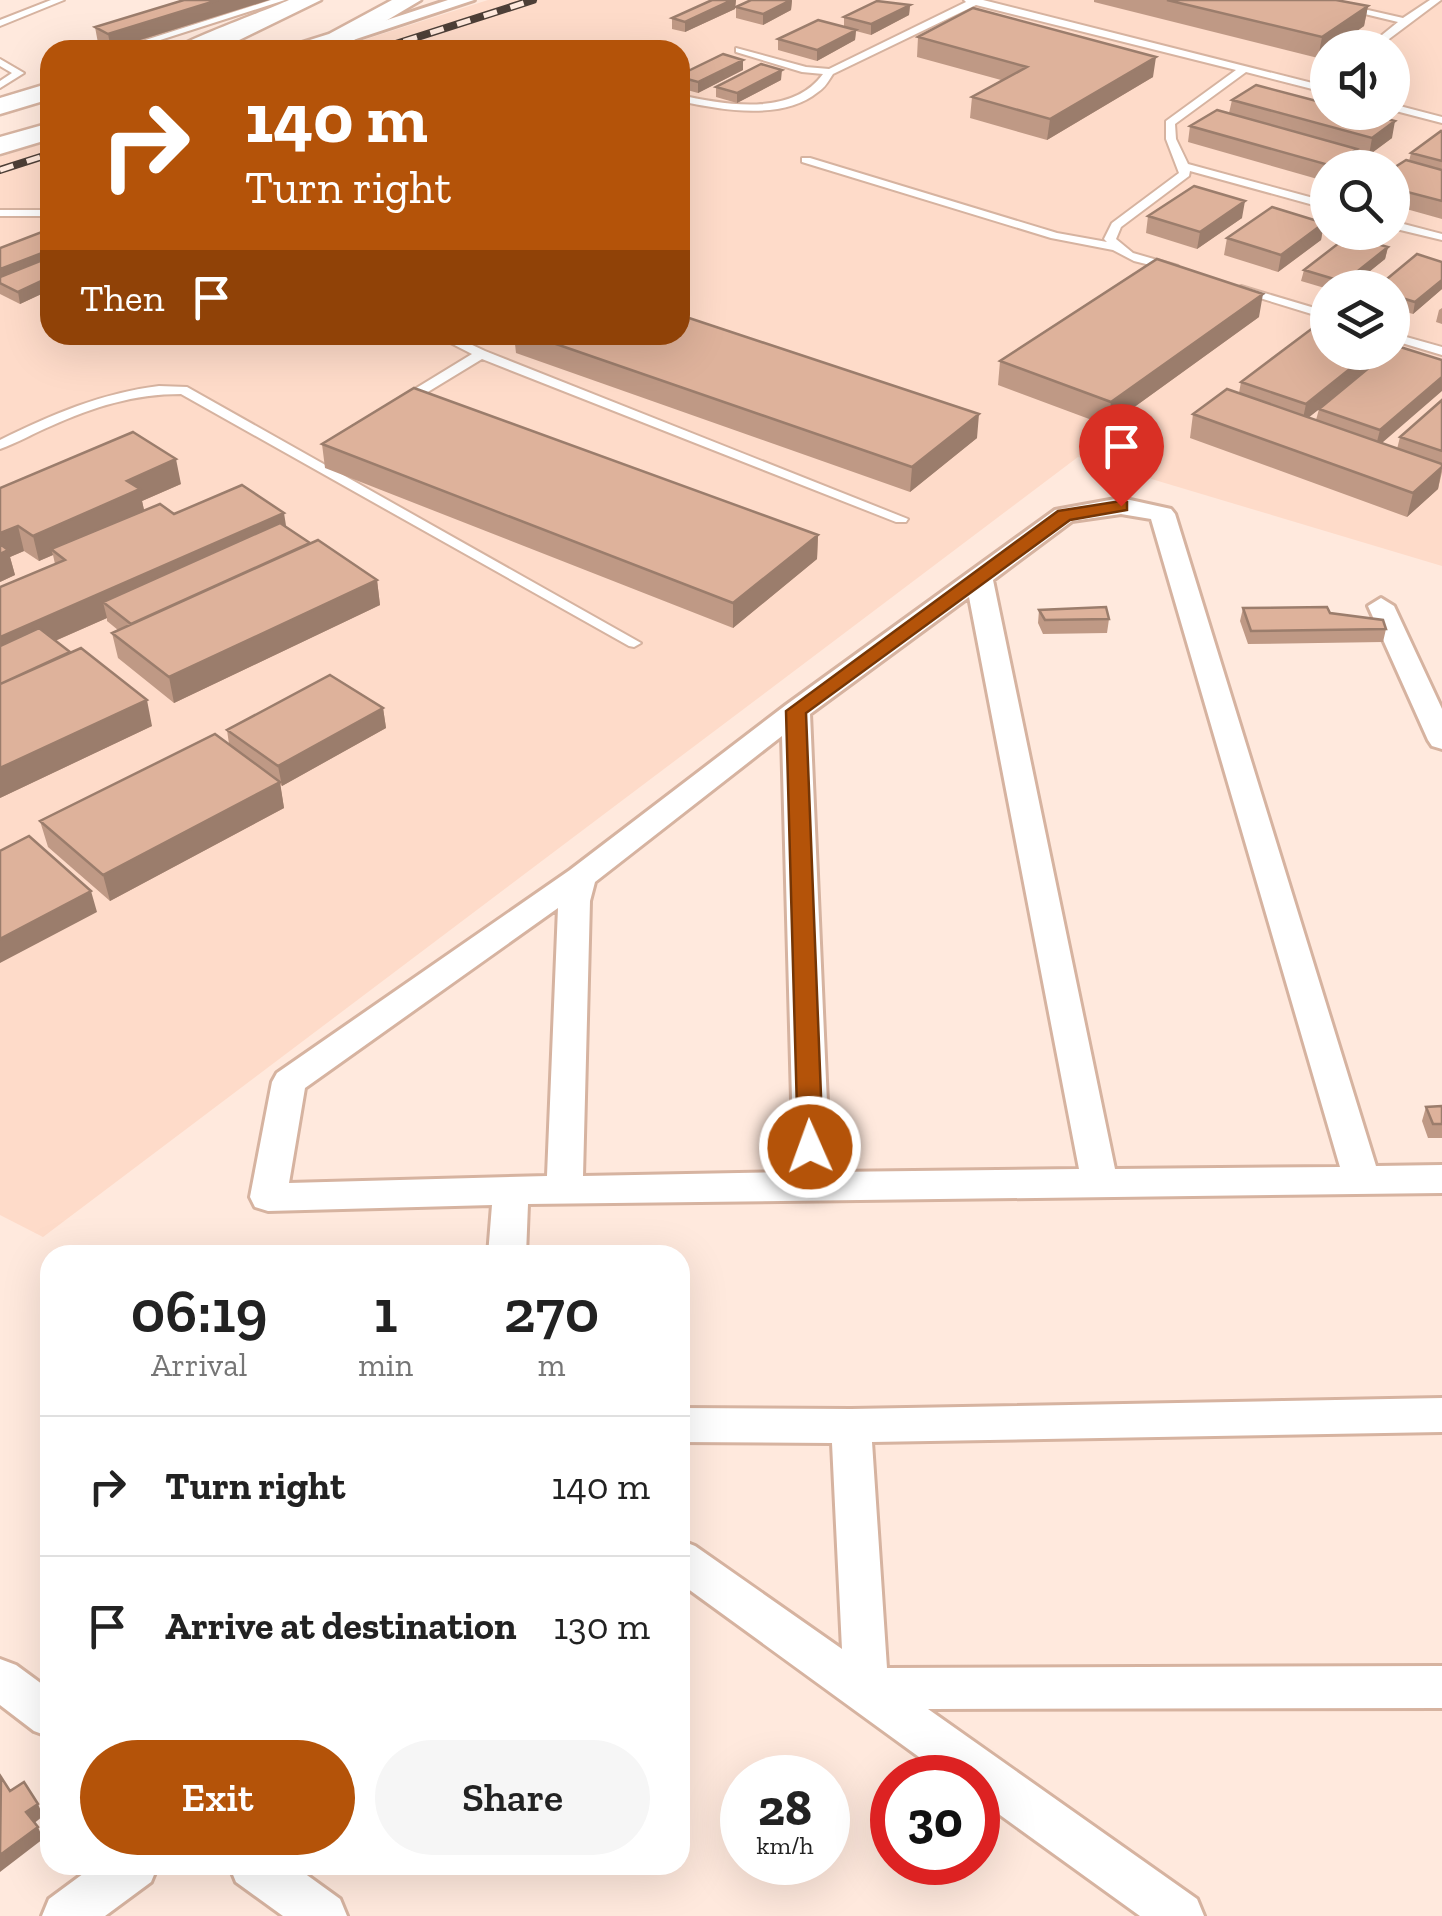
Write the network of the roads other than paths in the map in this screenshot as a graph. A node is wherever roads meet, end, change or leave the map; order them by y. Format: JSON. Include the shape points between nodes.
{"nodes":[{"id":1,"x":59,"y":0,"type":"edge"},
{"id":2,"x":280,"y":0,"type":"edge"},
{"id":3,"x":309,"y":0,"type":"edge"},
{"id":4,"x":409,"y":0,"type":"edge"},
{"id":5,"x":466,"y":0,"type":"edge"},
{"id":6,"x":974,"y":0,"type":"edge"},
{"id":7,"x":1312,"y":0,"type":"edge"},
{"id":8,"x":1436,"y":0,"type":"edge"},
{"id":9,"x":0,"y":9,"type":"edge"},
{"id":10,"x":21,"y":15,"type":"junction"},
{"id":11,"x":1405,"y":22,"type":"junction"},
{"id":12,"x":0,"y":23,"type":"edge"},
{"id":13,"x":1394,"y":30,"type":"edge"},
{"id":14,"x":338,"y":39,"type":"junction"},
{"id":15,"x":151,"y":40,"type":"edge"},
{"id":16,"x":219,"y":40,"type":"edge"},
{"id":17,"x":335,"y":40,"type":"edge"},
{"id":18,"x":739,"y":50,"type":"dead end"},
{"id":19,"x":0,"y":62,"type":"edge"},
{"id":20,"x":1244,"y":70,"type":"junction"},
{"id":21,"x":830,"y":72,"type":"junction"},
{"id":22,"x":0,"y":85,"type":"edge"},
{"id":23,"x":1310,"y":86,"type":"edge"},
{"id":24,"x":40,"y":94,"type":"edge"},
{"id":25,"x":690,"y":99,"type":"edge"},
{"id":26,"x":0,"y":106,"type":"edge"},
{"id":27,"x":1410,"y":112,"type":"edge"},
{"id":28,"x":1442,"y":120,"type":"edge"},
{"id":29,"x":40,"y":134,"type":"edge"},
{"id":30,"x":0,"y":146,"type":"edge"},
{"id":31,"x":806,"y":160,"type":"dead end"},
{"id":32,"x":1184,"y":166,"type":"junction"},
{"id":33,"x":1310,"y":201,"type":"edge"},
{"id":34,"x":40,"y":211,"type":"edge"},
{"id":35,"x":0,"y":213,"type":"edge"},
{"id":36,"x":1410,"y":229,"type":"edge"},
{"id":37,"x":1442,"y":237,"type":"edge"},
{"id":38,"x":1114,"y":247,"type":"junction"},
{"id":39,"x":1181,"y":271,"type":"edge"},
{"id":40,"x":1236,"y":288,"type":"edge"},
{"id":41,"x":1310,"y":311,"type":"edge"},
{"id":42,"x":1410,"y":341,"type":"edge"},
{"id":43,"x":462,"y":345,"type":"edge"},
{"id":44,"x":1442,"y":351,"type":"edge"},
{"id":45,"x":480,"y":354,"type":"junction"},
{"id":46,"x":386,"y":412,"type":"edge"},
{"id":47,"x":0,"y":445,"type":"edge"},
{"id":48,"x":323,"y":450,"type":"dead end"},
{"id":49,"x":308,"y":460,"type":"junction"},
{"id":50,"x":901,"y":520,"type":"dead end"},
{"id":51,"x":980,"y":578,"type":"junction"},
{"id":52,"x":1381,"y":606,"type":"dead end"},
{"id":53,"x":634,"y":643,"type":"dead end"},
{"id":54,"x":796,"y":711,"type":"junction"},
{"id":55,"x":1442,"y":740,"type":"edge"},
{"id":56,"x":580,"y":877,"type":"junction"},
{"id":57,"x":1442,"y":1179,"type":"edge"},
{"id":58,"x":1362,"y":1180,"type":"junction"},
{"id":59,"x":1100,"y":1183,"type":"junction"},
{"id":60,"x":812,"y":1186,"type":"junction"},
{"id":61,"x":565,"y":1189,"type":"junction"},
{"id":62,"x":512,"y":1190,"type":"junction"},
{"id":63,"x":508,"y":1245,"type":"edge"},
{"id":64,"x":1442,"y":1415,"type":"edge"},
{"id":65,"x":690,"y":1424,"type":"edge"},
{"id":66,"x":851,"y":1426,"type":"junction"},
{"id":67,"x":690,"y":1565,"type":"edge"},
{"id":68,"x":0,"y":1679,"type":"edge"},
{"id":69,"x":1442,"y":1687,"type":"edge"},
{"id":70,"x":866,"y":1688,"type":"junction"},
{"id":71,"x":40,"y":1709,"type":"edge"},
{"id":72,"x":121,"y":1875,"type":"edge"},
{"id":73,"x":267,"y":1875,"type":"edge"},
{"id":74,"x":66,"y":1916,"type":"edge"},
{"id":75,"x":322,"y":1916,"type":"edge"},
{"id":76,"x":1180,"y":1916,"type":"edge"}],
"edges":[{"from":1,"to":10,"type":"lane"},
{"from":2,"to":15,"type":"lane"},
{"from":3,"to":16,"type":"main road"},
{"from":4,"to":14,"type":"main road"},
{"from":5,"to":14,"type":"street"},
{"from":6,"to":20,"type":"lane"},
{"from":6,"to":21,"type":"lane"},
{"from":7,"to":11,"type":"lane"},
{"from":8,"to":11,"type":"lane"},
{"from":9,"to":10,"type":"lane"},
{"from":10,"to":12,"type":"lane"},
{"from":11,"to":13,"type":"lane"},
{"from":14,"to":17,"type":"main road"},
{"from":18,"to":21,"type":"lane"},
{"from":19,"to":22,"type":"lane","via":[[19,73]]},
{"from":20,"to":23,"type":"lane"},
{"from":20,"to":32,"type":"lane","via":[[1170,124],[1170,146]]},
{"from":21,"to":25,"type":"lane","via":[[814,92],[773,104]]},
{"from":24,"to":26,"type":"main road"},
{"from":27,"to":28,"type":"lane"},
{"from":29,"to":30,"type":"main road"},
{"from":31,"to":38,"type":"lane","via":[[1055,236]]},
{"from":32,"to":33,"type":"lane"},
{"from":32,"to":38,"type":"lane","via":[[1184,174],[1116,225]]},
{"from":34,"to":35,"type":"lane"},
{"from":36,"to":37,"type":"lane"},
{"from":38,"to":39,"type":"lane"},
{"from":40,"to":41,"type":"lane"},
{"from":42,"to":44,"type":"lane"},
{"from":43,"to":45,"type":"lane"},
{"from":45,"to":46,"type":"lane"},
{"from":45,"to":50,"type":"lane"},
{"from":47,"to":49,"type":"lane","via":[[72,410],[156,388],[183,390]]},
{"from":48,"to":49,"type":"lane"},
{"from":49,"to":53,"type":"lane"},
{"from":51,"to":54,"type":"street"},
{"from":51,"to":58,"type":"street","via":[[1064,515],[1121,506],[1162,514]]},
{"from":51,"to":59,"type":"street"},
{"from":52,"to":55,"type":"street"},
{"from":54,"to":56,"type":"street"},
{"from":54,"to":60,"type":"street"},
{"from":56,"to":61,"type":"street"},
{"from":56,"to":62,"type":"street","via":[[289,1082],[268,1197]]},
{"from":57,"to":58,"type":"street"},
{"from":58,"to":59,"type":"street"},
{"from":59,"to":60,"type":"street"},
{"from":60,"to":61,"type":"street"},
{"from":61,"to":62,"type":"street"},
{"from":62,"to":63,"type":"street"},
{"from":64,"to":66,"type":"street"},
{"from":65,"to":66,"type":"street"},
{"from":66,"to":70,"type":"street"},
{"from":67,"to":70,"type":"street"},
{"from":68,"to":71,"type":"street"},
{"from":69,"to":70,"type":"street"},
{"from":70,"to":76,"type":"street"},
{"from":72,"to":74,"type":"street"},
{"from":73,"to":75,"type":"street"}]}
